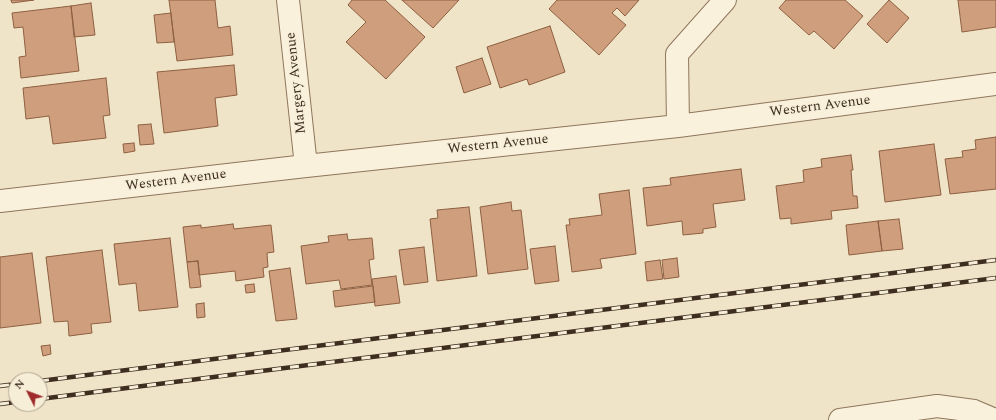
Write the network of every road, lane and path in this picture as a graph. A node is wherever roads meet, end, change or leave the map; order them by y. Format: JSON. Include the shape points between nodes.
{"nodes":[{"id":1,"x":288,"y":0,"type":"edge"},
{"id":2,"x":725,"y":0,"type":"edge"},
{"id":3,"x":996,"y":84,"type":"edge"},
{"id":4,"x":678,"y":126,"type":"junction"},
{"id":5,"x":306,"y":166,"type":"junction"},
{"id":6,"x":0,"y":201,"type":"edge"},
{"id":7,"x":840,"y":420,"type":"edge"},
{"id":8,"x":995,"y":420,"type":"edge"}],
"edges":[{"from":1,"to":5,"type":"street","name":"Margery Avenue"},
{"from":2,"to":4,"type":"street","via":[[677,54]]},
{"from":3,"to":4,"type":"street","name":"Western Avenue"},
{"from":4,"to":5,"type":"street","name":"Western Avenue"},
{"from":5,"to":6,"type":"street","name":"Western Avenue"},
{"from":7,"to":8,"type":"street","via":[[937,406],[974,411]]}]}
